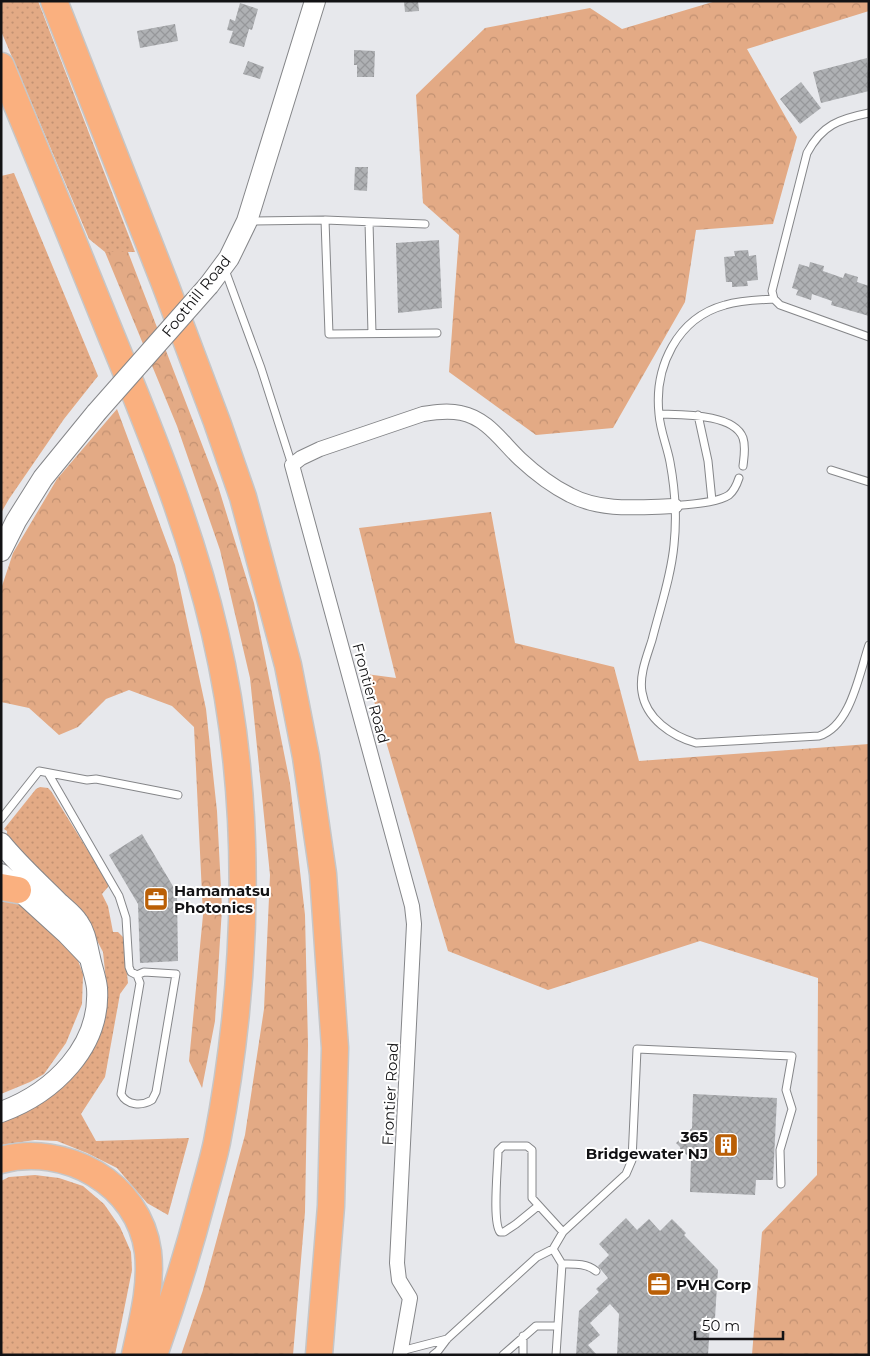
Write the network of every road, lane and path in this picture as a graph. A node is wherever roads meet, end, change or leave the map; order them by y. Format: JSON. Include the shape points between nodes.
{"nodes":[{"id":1,"x":54,"y":1,"type":"edge"},
{"id":2,"x":315,"y":1,"type":"edge"},
{"id":3,"x":1,"y":66,"type":"edge"},
{"id":4,"x":869,"y":113,"type":"edge"},
{"id":5,"x":325,"y":220,"type":"junction"},
{"id":6,"x":247,"y":221,"type":"junction"},
{"id":7,"x":369,"y":222,"type":"junction"},
{"id":8,"x":425,"y":224,"type":"dead end"},
{"id":9,"x":224,"y":267,"type":"junction"},
{"id":10,"x":774,"y":300,"type":"junction"},
{"id":11,"x":437,"y":332,"type":"dead end"},
{"id":12,"x":372,"y":334,"type":"junction"},
{"id":13,"x":869,"y":337,"type":"edge"},
{"id":14,"x":659,"y":414,"type":"junction"},
{"id":15,"x":698,"y":415,"type":"junction"},
{"id":16,"x":292,"y":465,"type":"junction"},
{"id":17,"x":743,"y":466,"type":"dead end"},
{"id":18,"x":831,"y":470,"type":"dead end"},
{"id":19,"x":739,"y":478,"type":"dead end"},
{"id":20,"x":869,"y":482,"type":"edge"},
{"id":21,"x":712,"y":501,"type":"junction"},
{"id":22,"x":675,"y":506,"type":"junction"},
{"id":23,"x":1,"y":551,"type":"edge"},
{"id":24,"x":869,"y":645,"type":"edge"},
{"id":25,"x":48,"y":773,"type":"junction"},
{"id":26,"x":178,"y":795,"type":"dead end"},
{"id":27,"x":1,"y":819,"type":"edge"},
{"id":28,"x":1,"y":843,"type":"edge"},
{"id":29,"x":7,"y":883,"type":"edge"},
{"id":30,"x":90,"y":959,"type":"junction"},
{"id":31,"x":137,"y":975,"type":"junction"},
{"id":32,"x":1,"y":1112,"type":"edge"},
{"id":33,"x":1,"y":1160,"type":"edge"},
{"id":34,"x":781,"y":1184,"type":"dead end"},
{"id":35,"x":538,"y":1206,"type":"junction"},
{"id":36,"x":563,"y":1232,"type":"junction"},
{"id":37,"x":553,"y":1249,"type":"junction"},
{"id":38,"x":562,"y":1264,"type":"junction"},
{"id":39,"x":596,"y":1271,"type":"dead end"},
{"id":40,"x":557,"y":1326,"type":"junction"},
{"id":41,"x":523,"y":1336,"type":"junction"},
{"id":42,"x":447,"y":1339,"type":"junction"},
{"id":43,"x":401,"y":1354,"type":"edge"},
{"id":44,"x":135,"y":1355,"type":"edge"},
{"id":45,"x":154,"y":1355,"type":"edge"},
{"id":46,"x":318,"y":1355,"type":"edge"},
{"id":47,"x":433,"y":1355,"type":"edge"},
{"id":48,"x":503,"y":1355,"type":"edge"},
{"id":49,"x":523,"y":1355,"type":"edge"},
{"id":50,"x":556,"y":1355,"type":"edge"}],
"edges":[{"from":1,"to":46,"type":"highway","via":[[162,275],[243,497],[288,665],[306,757],[323,874],[335,1048],[331,1206]]},
{"from":2,"to":6,"type":"street","name":"Foothill Road"},
{"from":3,"to":45,"type":"highway","via":[[151,432],[183,522],[215,634],[233,732],[243,885],[242,938],[233,1034],[216,1144],[191,1241]]},
{"from":4,"to":10,"type":"lane","via":[[844,118],[827,128],[814,140],[807,153],[772,292]]},
{"from":5,"to":6,"type":"lane"},
{"from":5,"to":7,"type":"lane"},
{"from":5,"to":12,"type":"lane","via":[[329,334]]},
{"from":6,"to":9,"type":"street","name":"Foothill Road"},
{"from":7,"to":8,"type":"lane"},
{"from":7,"to":12,"type":"lane"},
{"from":9,"to":16,"type":"lane"},
{"from":9,"to":23,"type":"street","name":"Foothill Road","bridge":true,"via":[[96,413],[44,478]]},
{"from":10,"to":13,"type":"lane"},
{"from":10,"to":14,"type":"lane","via":[[726,304],[700,316],[682,331],[664,363],[659,384]]},
{"from":11,"to":12,"type":"lane"},
{"from":14,"to":15,"type":"lane"},
{"from":14,"to":22,"type":"lane","via":[[670,462]]},
{"from":15,"to":17,"type":"lane","via":[[734,427],[742,436],[745,448]]},
{"from":15,"to":21,"type":"lane"},
{"from":16,"to":22,"type":"street","via":[[320,449],[423,414],[461,412],[481,421],[543,479],[570,495],[596,505],[631,508]]},
{"from":16,"to":43,"type":"street","name":"Frontier Road","via":[[412,906],[414,924],[398,1263],[399,1280],[410,1298]]},
{"from":18,"to":20,"type":"lane"},
{"from":19,"to":21,"type":"lane","via":[[729,495]]},
{"from":21,"to":22,"type":"lane"},
{"from":22,"to":24,"type":"lane","via":[[671,570],[641,680],[645,704],[652,716],[681,739],[696,743],[828,733],[848,710]]},
{"from":25,"to":26,"type":"lane"},
{"from":25,"to":27,"type":"lane","via":[[39,771]]},
{"from":25,"to":31,"type":"lane","via":[[119,896],[126,918],[129,967]]},
{"from":28,"to":30,"type":"street","via":[[79,922]]},
{"from":29,"to":30,"type":"street","via":[[66,933]]},
{"from":30,"to":32,"type":"street","via":[[97,986],[97,1005],[85,1044],[60,1077],[45,1090]]},
{"from":31,"to":31,"type":"lane","via":[[144,972],[176,974],[156,1092],[152,1100],[141,1104],[129,1102],[121,1094],[140,983]]},
{"from":33,"to":44,"type":"highway","via":[[36,1156],[72,1162],[93,1172],[114,1188],[133,1209],[144,1237],[149,1265]]},
{"from":34,"to":36,"type":"lane","via":[[780,1150],[792,1109],[786,1090],[792,1056],[637,1049],[630,1166],[617,1184]]},
{"from":35,"to":35,"type":"lane","via":[[509,1229],[500,1232],[498,1229],[498,1151],[503,1146],[527,1146],[532,1150],[532,1198]]},
{"from":35,"to":36,"type":"lane"},
{"from":36,"to":37,"type":"lane"},
{"from":37,"to":38,"type":"lane"},
{"from":37,"to":42,"type":"lane","via":[[537,1257]]},
{"from":38,"to":39,"type":"lane","via":[[579,1264]]},
{"from":38,"to":40,"type":"lane"},
{"from":40,"to":41,"type":"lane","via":[[536,1326]]},
{"from":40,"to":50,"type":"lane"},
{"from":41,"to":48,"type":"lane"},
{"from":41,"to":49,"type":"lane"},
{"from":42,"to":43,"type":"lane","name":"Frontier Road"},
{"from":42,"to":47,"type":"lane"}]}
